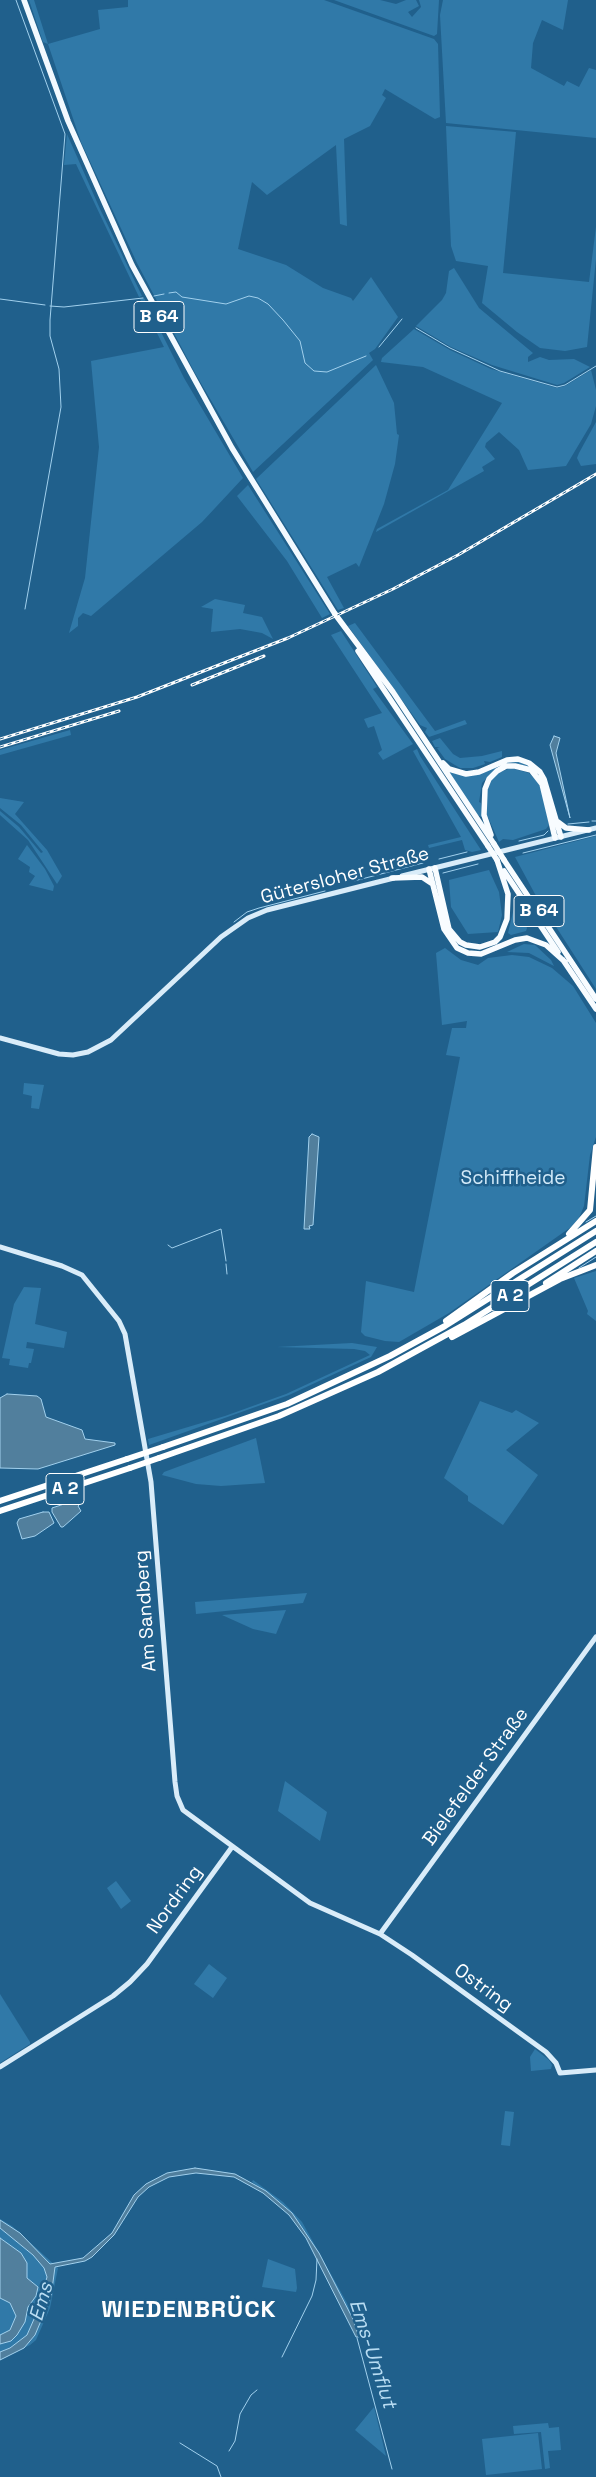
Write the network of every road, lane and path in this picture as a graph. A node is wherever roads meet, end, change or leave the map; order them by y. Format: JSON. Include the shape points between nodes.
{"nodes":[{"id":1,"x":24,"y":0,"type":"edge"},
{"id":2,"x":335,"y":614,"type":"joint"},
{"id":3,"x":429,"y":751,"type":"junction"},
{"id":4,"x":556,"y":820,"type":"junction"},
{"id":5,"x":596,"y":828,"type":"edge"},
{"id":6,"x":589,"y":830,"type":"junction"},
{"id":7,"x":558,"y":838,"type":"junction"},
{"id":8,"x":491,"y":845,"type":"junction"},
{"id":9,"x":497,"y":860,"type":"junction"},
{"id":10,"x":432,"y":868,"type":"junction"},
{"id":11,"x":392,"y":878,"type":"junction"},
{"id":12,"x":432,"y":885,"type":"junction"},
{"id":13,"x":565,"y":962,"type":"junction"},
{"id":14,"x":596,"y":999,"type":"edge"},
{"id":15,"x":596,"y":1009,"type":"edge"},
{"id":16,"x":0,"y":1038,"type":"edge"},
{"id":17,"x":596,"y":1147,"type":"edge"},
{"id":18,"x":596,"y":1221,"type":"edge"},
{"id":19,"x":596,"y":1231,"type":"edge"},
{"id":20,"x":596,"y":1242,"type":"edge"},
{"id":21,"x":0,"y":1246,"type":"edge"},
{"id":22,"x":548,"y":1251,"type":"junction"},
{"id":23,"x":596,"y":1251,"type":"edge"},
{"id":24,"x":596,"y":1265,"type":"edge"},
{"id":25,"x":512,"y":1305,"type":"junction"},
{"id":26,"x":430,"y":1334,"type":"junction"},
{"id":27,"x":424,"y":1348,"type":"junction"},
{"id":28,"x":0,"y":1501,"type":"edge"},
{"id":29,"x":0,"y":1511,"type":"edge"},
{"id":30,"x":596,"y":1637,"type":"edge"},
{"id":31,"x":232,"y":1847,"type":"junction"},
{"id":32,"x":380,"y":1934,"type":"junction"},
{"id":33,"x":0,"y":2067,"type":"edge"},
{"id":34,"x":596,"y":2070,"type":"edge"}],
"edges":[{"from":1,"to":2,"type":"main road","number":"B 64","via":[[68,121],[132,265],[232,448]]},
{"from":2,"to":3,"type":"highway","number":"B 64"},
{"from":3,"to":4,"type":"highway","via":[[450,769],[466,774],[507,760],[529,763],[544,779]]},
{"from":3,"to":8,"type":"highway","number":"B 64"},
{"from":4,"to":6,"type":"highway","via":[[566,828]]},
{"from":4,"to":7,"type":"highway"},
{"from":5,"to":6,"type":"main road","name":"Gütersloher Straße"},
{"from":6,"to":7,"type":"main road","name":"Gütersloher Straße"},
{"from":7,"to":8,"type":"highway","via":[[542,784],[530,770],[510,765],[492,775],[485,789],[484,815]]},
{"from":7,"to":10,"type":"main road","name":"Gütersloher Straße"},
{"from":8,"to":9,"type":"highway","number":"B 64","bridge":true},
{"from":8,"to":14,"type":"highway","number":"B 64","bridge":true},
{"from":9,"to":10,"type":"highway","via":[[508,894],[507,919],[500,937],[480,947],[466,946],[449,929]]},
{"from":9,"to":13,"type":"highway","number":"B 64"},
{"from":10,"to":11,"type":"main road","name":"Gütersloher Straße"},
{"from":10,"to":12,"type":"highway"},
{"from":11,"to":12,"type":"highway","via":[[422,877]]},
{"from":11,"to":16,"type":"main road","name":"Gütersloher Straße","via":[[248,918],[221,937],[111,1040],[88,1052],[59,1054]]},
{"from":12,"to":13,"type":"highway","via":[[446,935],[460,950],[485,953],[527,938],[546,945]]},
{"from":13,"to":15,"type":"highway","number":"B 64"},
{"from":17,"to":22,"type":"highway","via":[[590,1210],[575,1230]]},
{"from":18,"to":22,"type":"highway"},
{"from":19,"to":26,"type":"highway","number":"A 2"},
{"from":20,"to":27,"type":"highway","number":"A 2"},
{"from":21,"to":31,"type":"main road","name":"Am Sandberg","via":[[82,1275],[119,1321],[128,1349],[151,1482],[177,1796],[188,1816]]},
{"from":22,"to":26,"type":"highway","via":[[512,1273]]},
{"from":23,"to":25,"type":"highway"},
{"from":24,"to":25,"type":"highway"},
{"from":25,"to":27,"type":"highway"},
{"from":26,"to":28,"type":"highway","number":"A 2","bridge":true,"via":[[301,1398],[228,1426]]},
{"from":27,"to":29,"type":"highway","number":"A 2","bridge":true,"via":[[322,1399],[279,1416]]},
{"from":30,"to":32,"type":"main road","name":"Bielefelder Straße"},
{"from":31,"to":32,"type":"main road","via":[[316,1906]]},
{"from":31,"to":33,"type":"main road","name":"Nordring","via":[[147,1964],[130,1982]]},
{"from":32,"to":34,"type":"main road","name":"Ostring","via":[[546,2052],[560,2073]]}]}
